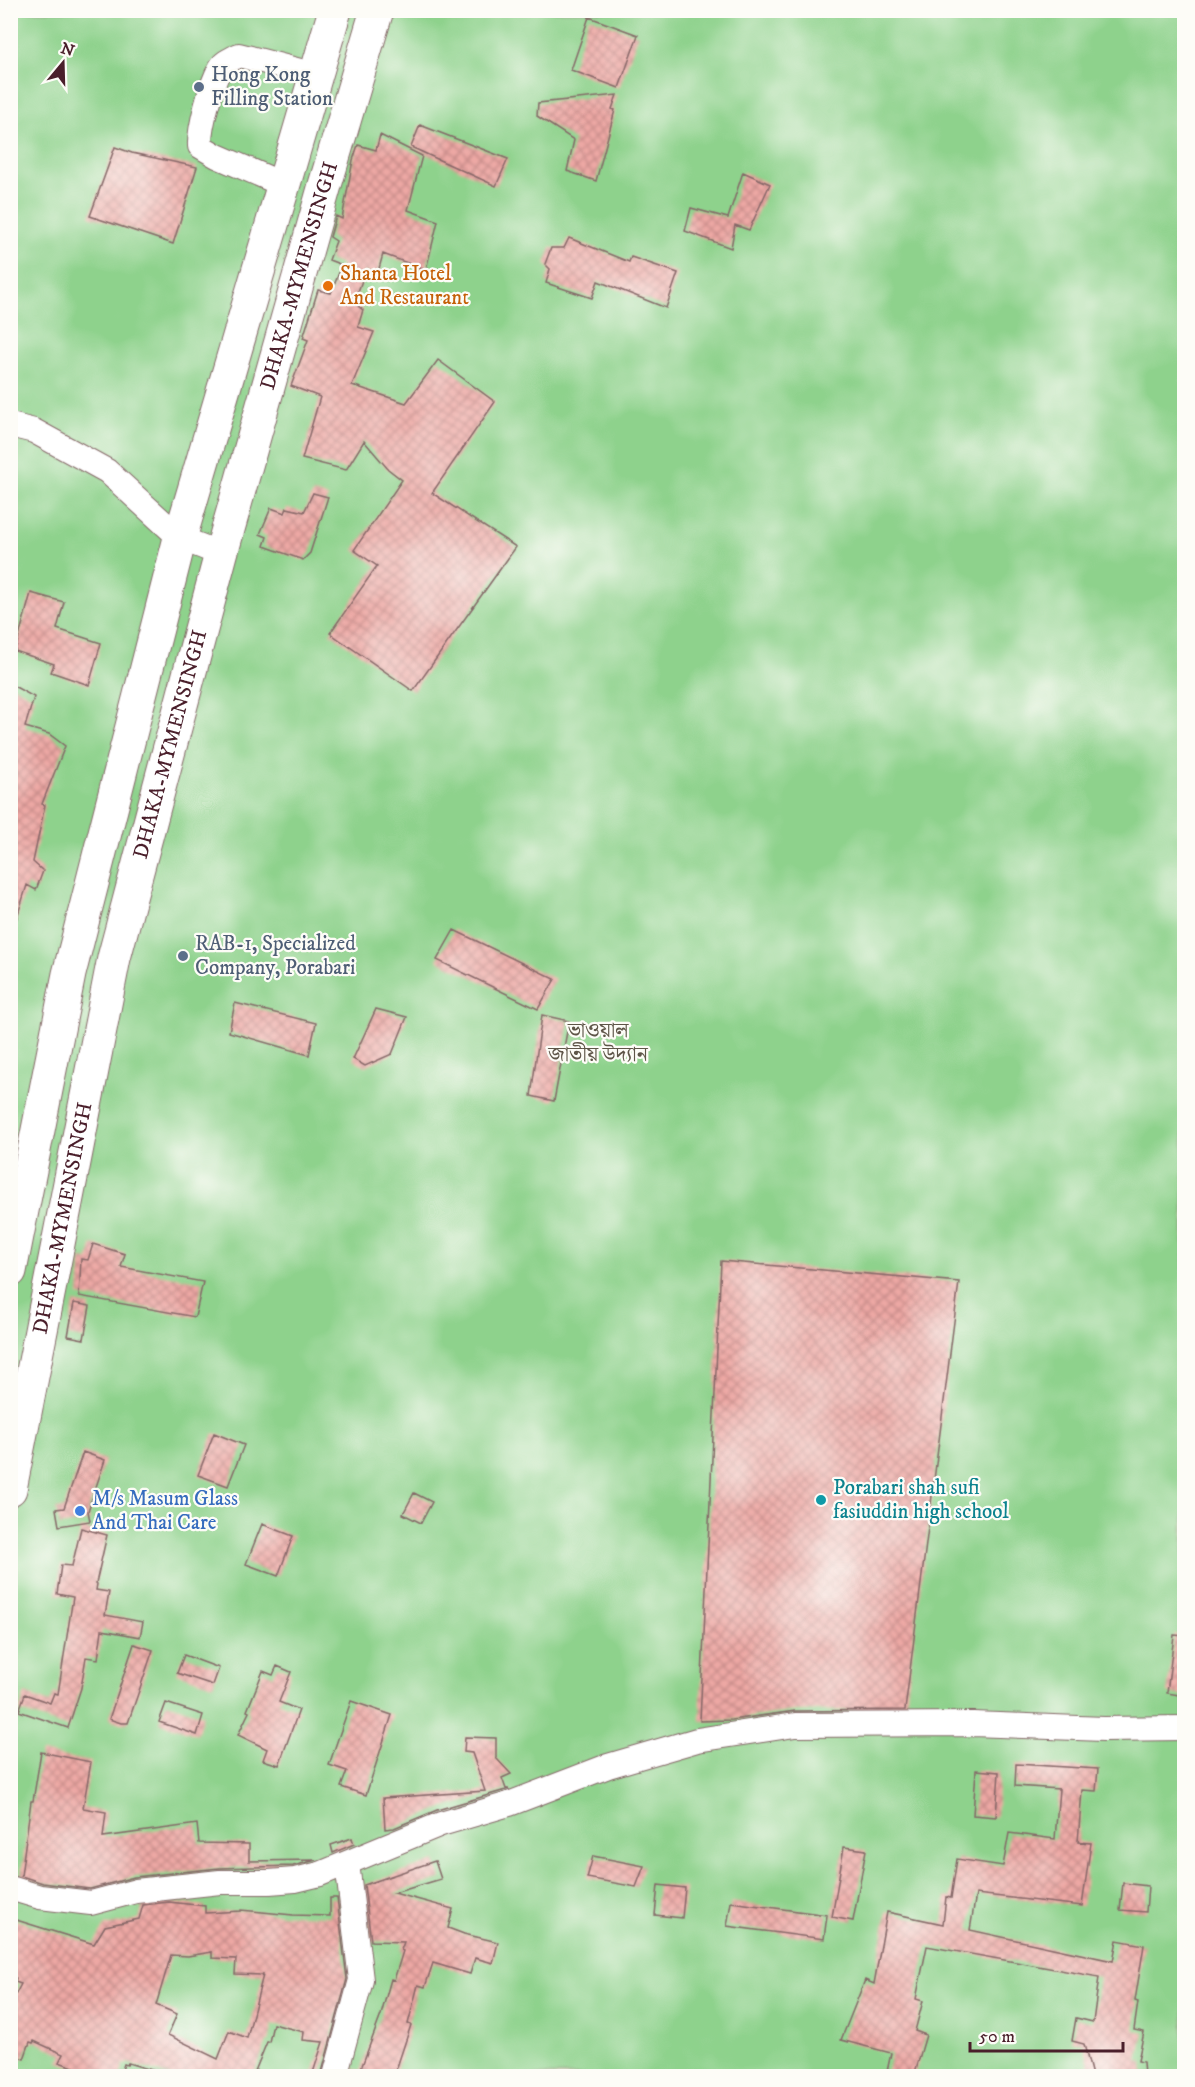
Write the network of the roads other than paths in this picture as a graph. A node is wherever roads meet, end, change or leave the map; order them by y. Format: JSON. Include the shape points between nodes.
{"nodes":[{"id":1,"x":335,"y":10,"type":"edge"},
{"id":2,"x":377,"y":10,"type":"edge"},
{"id":3,"x":316,"y":75,"type":"junction"},
{"id":4,"x":284,"y":185,"type":"junction"},
{"id":5,"x":10,"y":425,"type":"edge"},
{"id":6,"x":180,"y":538,"type":"junction"},
{"id":7,"x":220,"y":554,"type":"junction"},
{"id":8,"x":10,"y":1271,"type":"edge"},
{"id":9,"x":10,"y":1489,"type":"edge"},
{"id":10,"x":1185,"y":1728,"type":"edge"},
{"id":11,"x":347,"y":1863,"type":"junction"},
{"id":12,"x":10,"y":1888,"type":"edge"},
{"id":13,"x":335,"y":2076,"type":"edge"}],
"edges":[{"from":1,"to":3,"type":"highway","name":"DHAKA-MYMENSINGH"},
{"from":2,"to":7,"type":"highway","name":"DHAKA-MYMENSINGH"},
{"from":3,"to":4,"type":"highway","name":"DHAKA-MYMENSINGH"},
{"from":3,"to":4,"type":"street","via":[[239,56],[220,67],[207,108],[200,146]]},
{"from":4,"to":6,"type":"highway","name":"DHAKA-MYMENSINGH"},
{"from":5,"to":6,"type":"street","via":[[34,431],[107,471]]},
{"from":6,"to":7,"type":"street"},
{"from":6,"to":8,"type":"highway","name":"DHAKA-MYMENSINGH","via":[[69,974]]},
{"from":7,"to":9,"type":"highway","name":"DHAKA-MYMENSINGH","via":[[114,958]]},
{"from":10,"to":11,"type":"street","via":[[795,1725],[697,1740],[441,1824]]},
{"from":11,"to":12,"type":"street","via":[[295,1880],[147,1889],[91,1903],[40,1897]]},
{"from":11,"to":13,"type":"street","via":[[361,1980]]}]}
